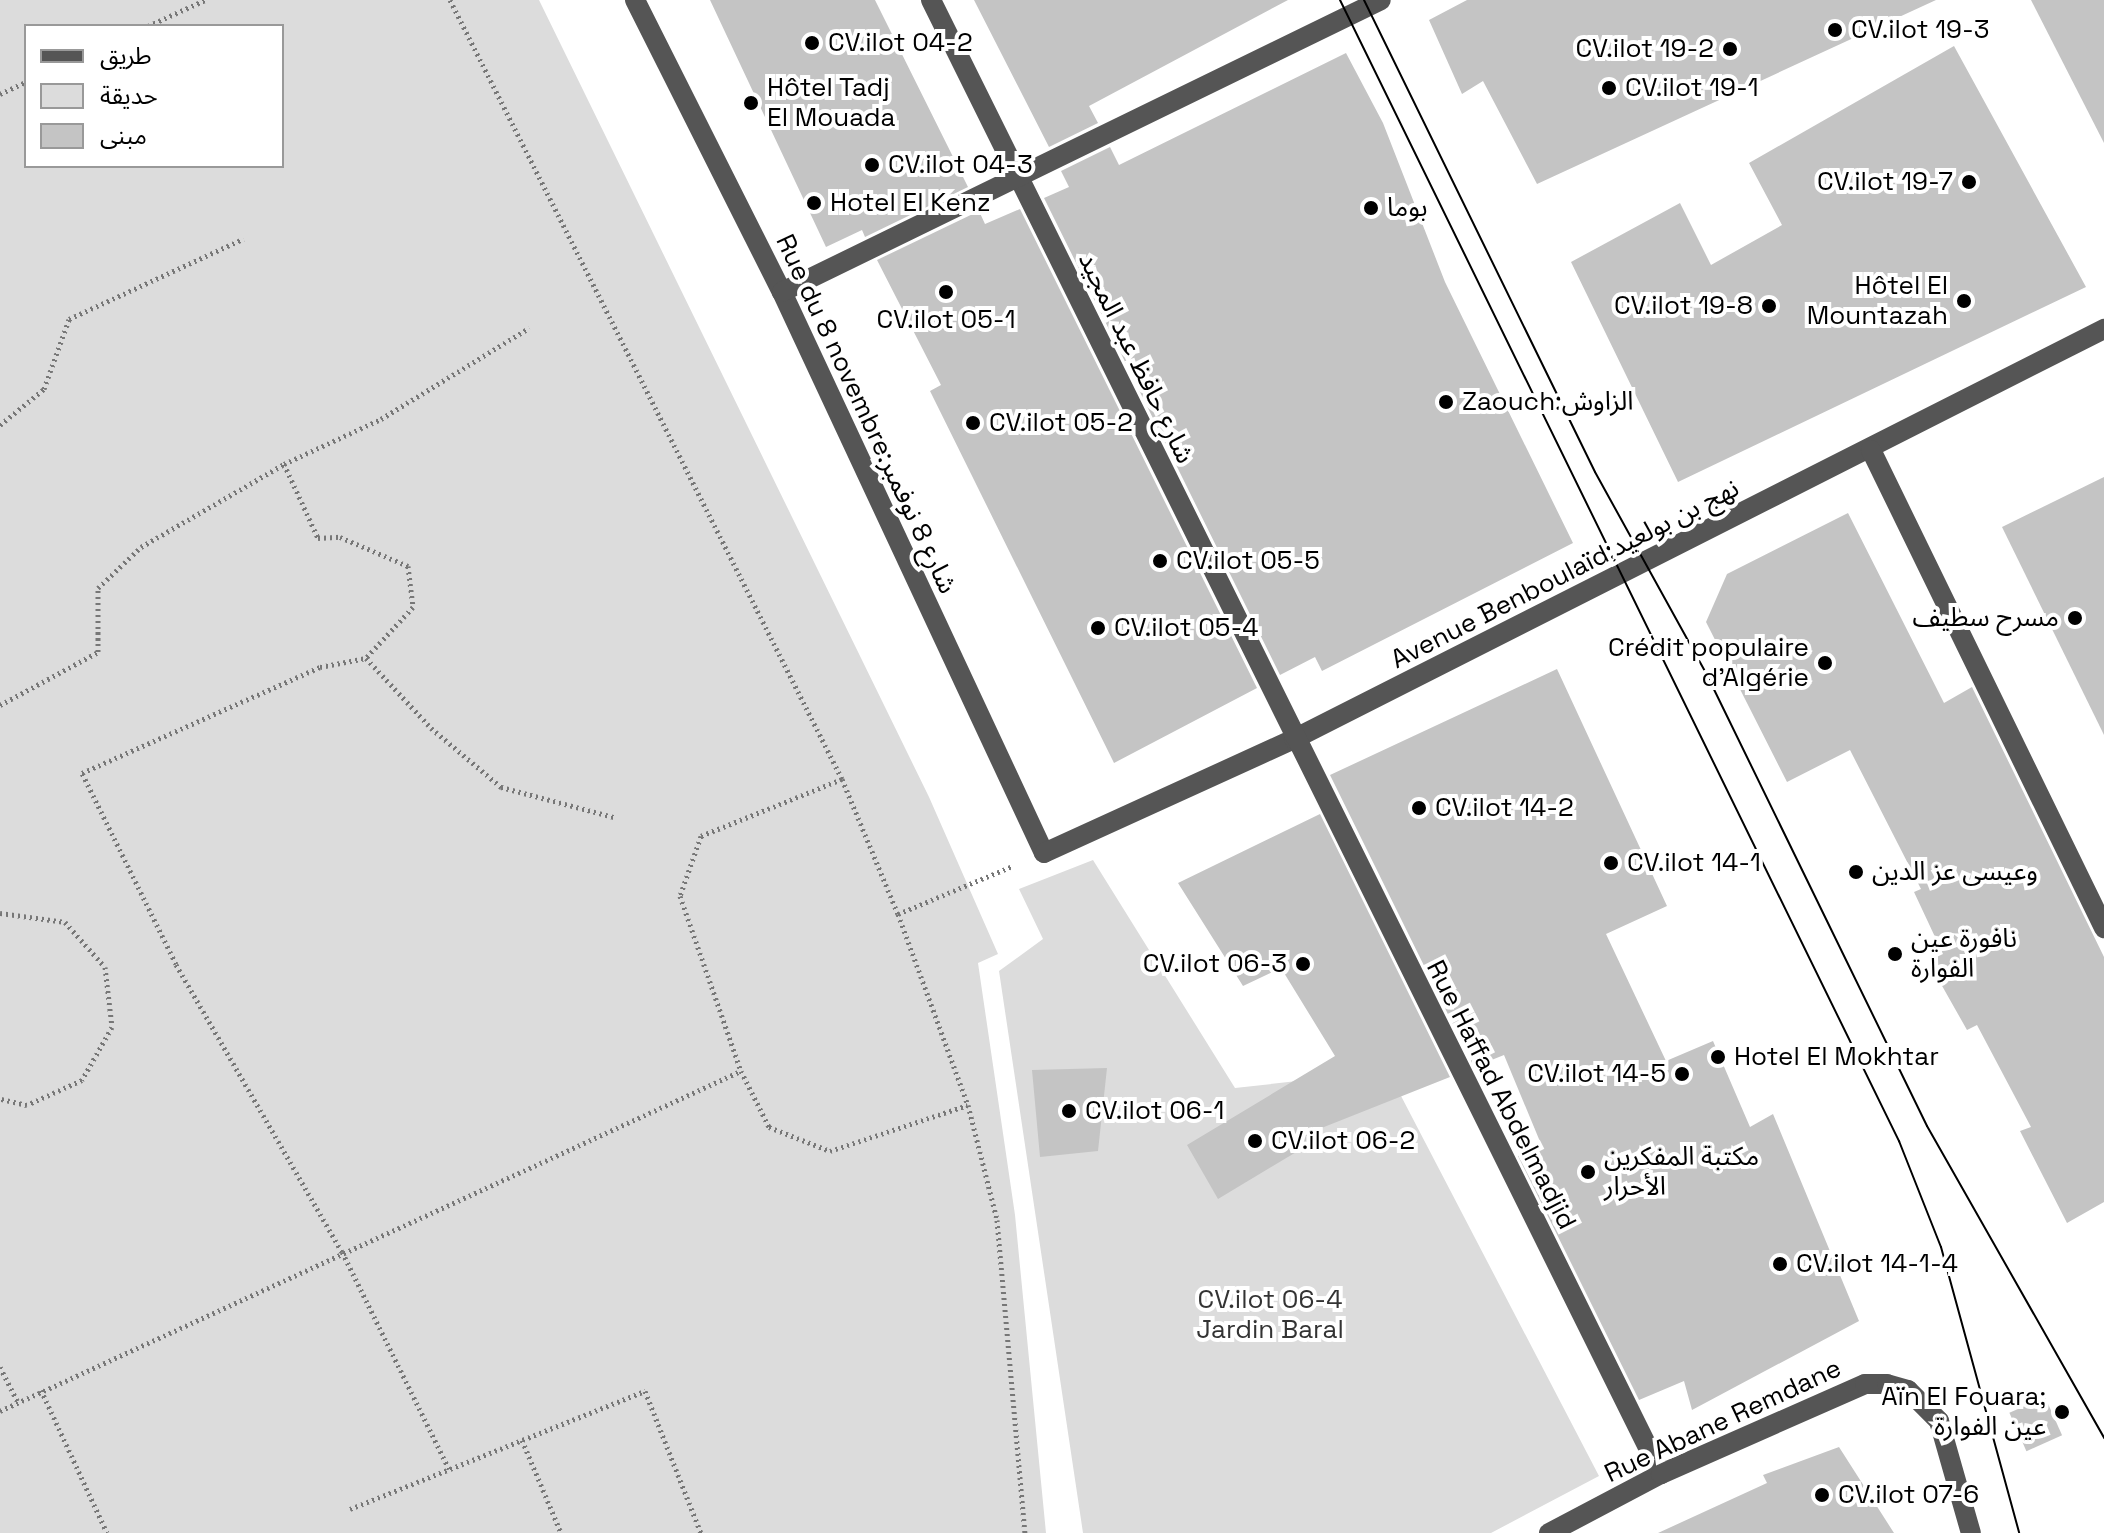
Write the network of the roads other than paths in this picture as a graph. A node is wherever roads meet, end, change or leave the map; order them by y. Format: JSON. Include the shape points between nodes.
{"nodes":[{"id":1,"x":635,"y":0,"type":"edge"},
{"id":2,"x":931,"y":0,"type":"edge"},
{"id":3,"x":1381,"y":0,"type":"edge"},
{"id":4,"x":1019,"y":178,"type":"junction"},
{"id":5,"x":782,"y":292,"type":"junction"},
{"id":6,"x":2104,"y":329,"type":"edge"},
{"id":7,"x":1871,"y":450,"type":"junction"},
{"id":8,"x":1294,"y":739,"type":"junction"},
{"id":9,"x":1044,"y":853,"type":"joint"},
{"id":10,"x":2104,"y":928,"type":"edge"},
{"id":11,"x":1661,"y":1474,"type":"junction"},
{"id":12,"x":1549,"y":1533,"type":"edge"},
{"id":13,"x":1971,"y":1533,"type":"edge"}],
"edges":[{"from":1,"to":5,"type":"street","name":"Rue du 8 novembre;شارع 8 نوفمبر"},
{"from":2,"to":4,"type":"street","name":"شارع حافظ عبد المجيد"},
{"from":3,"to":4,"type":"street"},
{"from":4,"to":5,"type":"street"},
{"from":4,"to":8,"type":"street","name":"شارع حافظ عبد المجيد"},
{"from":5,"to":9,"type":"street","name":"Rue du 8 novembre;شارع 8 نوفمبر"},
{"from":6,"to":7,"type":"street","name":"Avenue Benboulaïd;نهج بن بولعيد"},
{"from":7,"to":8,"type":"street","name":"Avenue Benboulaïd;نهج بن بولعيد"},
{"from":7,"to":10,"type":"street"},
{"from":8,"to":9,"type":"street","name":"Avenue Benboulaïd;نهج بن بولعيد"},
{"from":8,"to":11,"type":"street","name":"Rue Haffad Abdelmadjid"},
{"from":11,"to":12,"type":"street","name":"Rue Abane Remdane"},
{"from":11,"to":13,"type":"street","name":"Rue Abane Remdane","via":[[1865,1384],[1887,1384],[1908,1390],[1939,1421]]}]}
